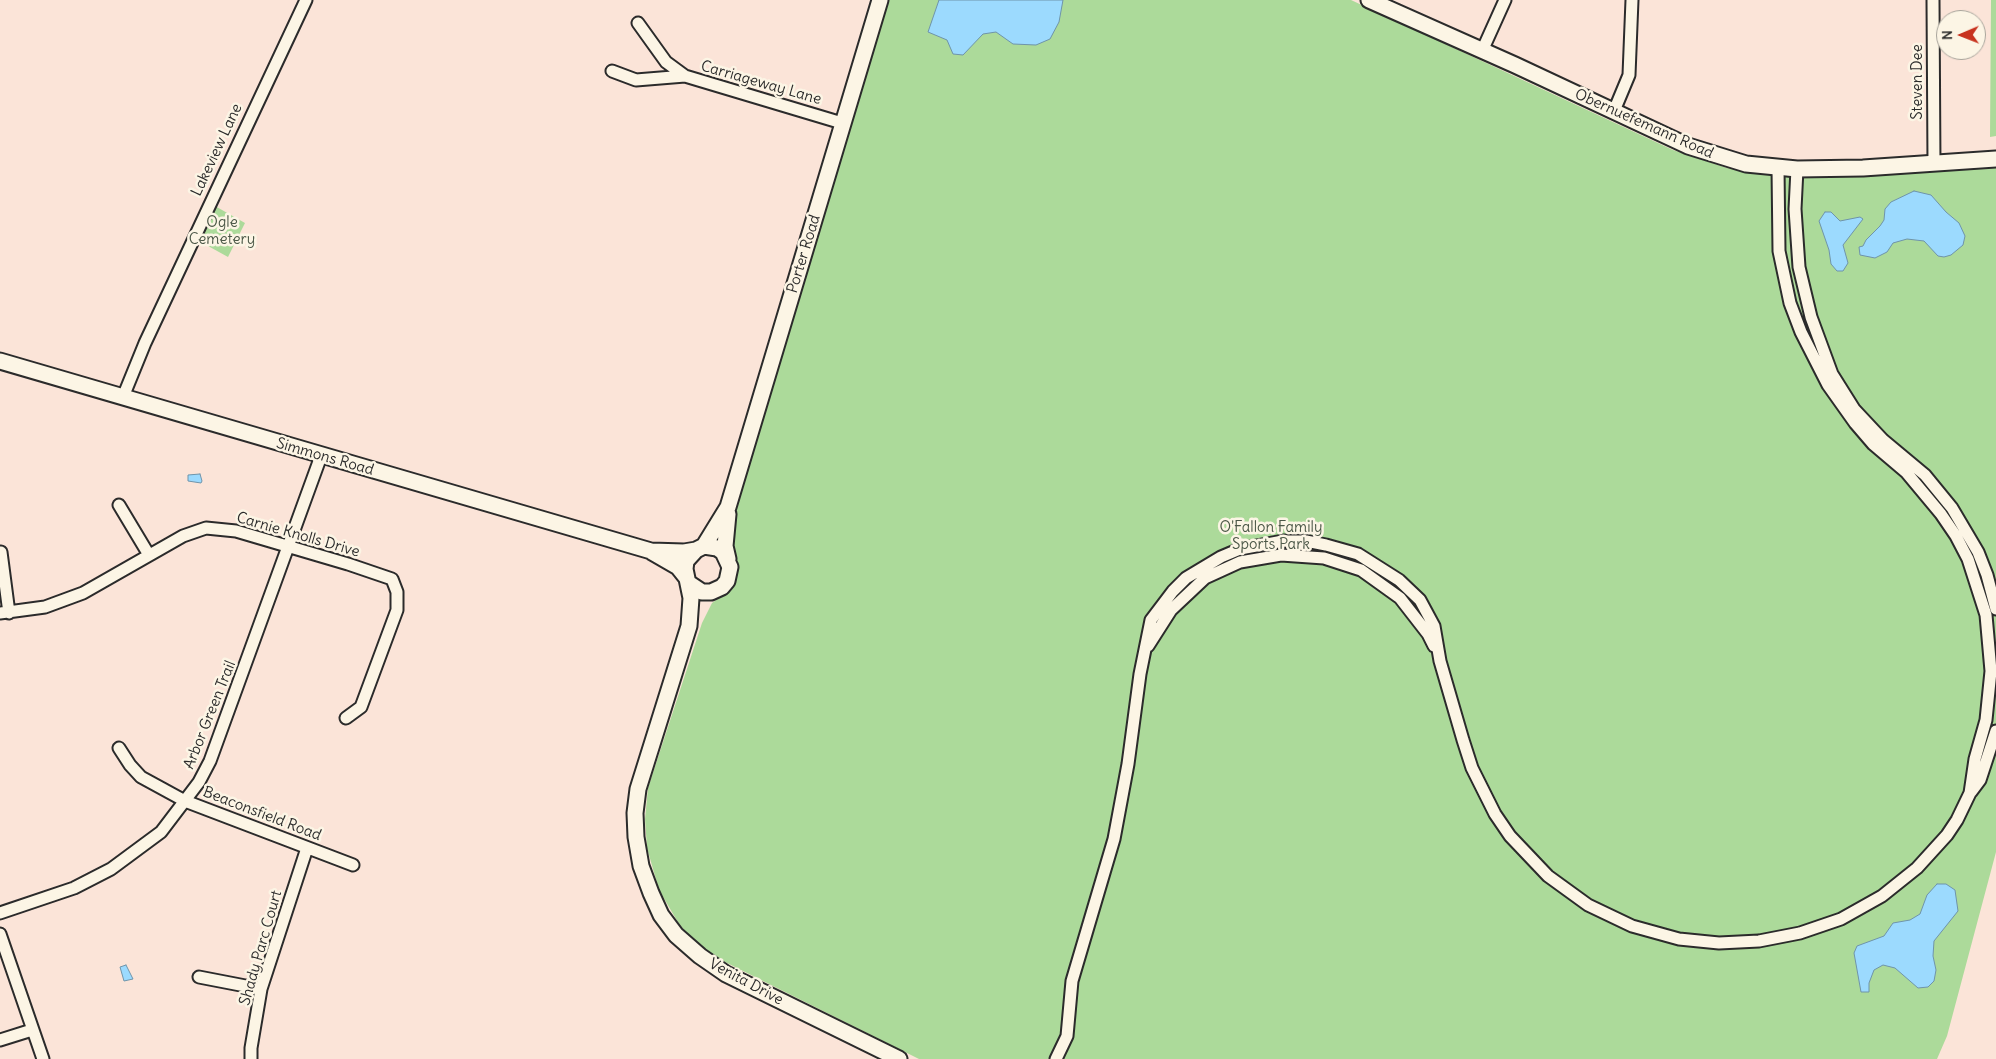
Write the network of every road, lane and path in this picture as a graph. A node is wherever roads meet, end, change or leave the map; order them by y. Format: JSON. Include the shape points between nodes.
{"nodes":[{"id":1,"x":306,"y":0,"type":"edge"},
{"id":2,"x":880,"y":0,"type":"edge"},
{"id":3,"x":1370,"y":0,"type":"edge"},
{"id":4,"x":1505,"y":0,"type":"edge"},
{"id":5,"x":1632,"y":0,"type":"edge"},
{"id":6,"x":1933,"y":0,"type":"edge"},
{"id":7,"x":638,"y":23,"type":"dead end"},
{"id":8,"x":1482,"y":51,"type":"junction"},
{"id":9,"x":612,"y":71,"type":"dead end"},
{"id":10,"x":684,"y":76,"type":"junction"},
{"id":11,"x":1614,"y":111,"type":"junction"},
{"id":12,"x":842,"y":123,"type":"junction"},
{"id":13,"x":1996,"y":159,"type":"edge"},
{"id":14,"x":1934,"y":164,"type":"junction"},
{"id":15,"x":1778,"y":168,"type":"junction"},
{"id":16,"x":1797,"y":169,"type":"junction"},
{"id":17,"x":0,"y":361,"type":"edge"},
{"id":18,"x":123,"y":397,"type":"junction"},
{"id":19,"x":321,"y":456,"type":"junction"},
{"id":20,"x":119,"y":504,"type":"dead end"},
{"id":21,"x":728,"y":507,"type":"junction"},
{"id":22,"x":290,"y":547,"type":"junction"},
{"id":23,"x":700,"y":548,"type":"junction"},
{"id":24,"x":651,"y":551,"type":"junction"},
{"id":25,"x":1,"y":552,"type":"dead end"},
{"id":26,"x":149,"y":555,"type":"junction"},
{"id":27,"x":728,"y":559,"type":"junction"},
{"id":28,"x":688,"y":581,"type":"junction"},
{"id":29,"x":711,"y":592,"type":"junction"},
{"id":30,"x":1996,"y":609,"type":"edge"},
{"id":31,"x":4,"y":613,"type":"edge"},
{"id":32,"x":689,"y":626,"type":"junction"},
{"id":33,"x":346,"y":718,"type":"dead end"},
{"id":34,"x":1996,"y":731,"type":"edge"},
{"id":35,"x":119,"y":748,"type":"dead end"},
{"id":36,"x":1970,"y":793,"type":"junction"},
{"id":37,"x":185,"y":801,"type":"junction"},
{"id":38,"x":307,"y":848,"type":"junction"},
{"id":39,"x":353,"y":865,"type":"dead end"},
{"id":40,"x":0,"y":914,"type":"edge"},
{"id":41,"x":0,"y":934,"type":"edge"},
{"id":42,"x":199,"y":977,"type":"dead end"},
{"id":43,"x":261,"y":989,"type":"junction"},
{"id":44,"x":32,"y":1030,"type":"junction"},
{"id":45,"x":0,"y":1040,"type":"edge"},
{"id":46,"x":43,"y":1059,"type":"edge"},
{"id":47,"x":251,"y":1059,"type":"edge"},
{"id":48,"x":899,"y":1059,"type":"edge"},
{"id":49,"x":1056,"y":1059,"type":"edge"}],
"edges":[{"from":1,"to":18,"type":"street","name":"Lakeview Lane","via":[[149,334]]},
{"from":2,"to":12,"type":"street","name":"Porter Road"},
{"from":3,"to":8,"type":"street","name":"Obernuefemann Road"},
{"from":4,"to":8,"type":"street"},
{"from":5,"to":11,"type":"street","via":[[1629,75]]},
{"from":6,"to":14,"type":"street","name":"Steven Dee"},
{"from":7,"to":10,"type":"street","via":[[666,62]]},
{"from":8,"to":11,"type":"street","name":"Obernuefemann Road"},
{"from":9,"to":10,"type":"street","name":"Carriageway Lane","via":[[636,80]]},
{"from":10,"to":12,"type":"street","name":"Carriageway Lane"},
{"from":11,"to":15,"type":"street","name":"Obernuefemann Road","via":[[1706,152],[1746,164]]},
{"from":12,"to":21,"type":"street","name":"Porter Road"},
{"from":13,"to":14,"type":"street","name":"Obernuefemann Road"},
{"from":14,"to":16,"type":"street","name":"Obernuefemann Road"},
{"from":15,"to":16,"type":"street","name":"Obernuefemann Road"},
{"from":15,"to":36,"type":"street","via":[[1779,251],[1790,303],[1804,338],[1828,385],[1855,424],[1906,472],[1941,514],[1968,559],[1979,588],[1986,615],[1991,671],[1986,720],[1974,759]]},
{"from":16,"to":30,"type":"street","via":[[1795,209],[1799,267],[1811,317],[1829,366],[1854,409],[1883,440],[1925,475],[1952,508],[1978,552],[1988,575]]},
{"from":17,"to":18,"type":"street","name":"Simmons Road"},
{"from":18,"to":19,"type":"street","name":"Simmons Road"},
{"from":19,"to":22,"type":"street","name":"Arbor Green Trail"},
{"from":19,"to":24,"type":"street","name":"Simmons Road"},
{"from":20,"to":26,"type":"street"},
{"from":21,"to":23,"type":"street","name":"Porter Road"},
{"from":21,"to":27,"type":"street","name":"Porter Road","via":[[725,546]]},
{"from":22,"to":26,"type":"street","name":"Carnie Knolls Drive","via":[[236,531],[206,528],[183,536]]},
{"from":22,"to":33,"type":"street","name":"Carnie Knolls Drive","via":[[392,579],[397,592],[397,610],[361,707]]},
{"from":22,"to":37,"type":"street","name":"Arbor Green Trail","via":[[210,761]]},
{"from":23,"to":24,"type":"street","name":"Simmons Road","via":[[684,552]]},
{"from":23,"to":27,"type":"street","via":[[717,548]]},
{"from":23,"to":28,"type":"street","via":[[686,561]]},
{"from":24,"to":28,"type":"street","name":"Simmons Road","via":[[678,567]]},
{"from":25,"to":31,"type":"street"},
{"from":26,"to":31,"type":"street","name":"Carnie Knolls Drive","via":[[83,593],[45,607]]},
{"from":27,"to":29,"type":"street","via":[[727,581]]},
{"from":28,"to":29,"type":"street","via":[[702,592]]},
{"from":28,"to":32,"type":"street","name":"Venita Drive"},
{"from":29,"to":32,"type":"street","name":"Venita Drive"},
{"from":32,"to":48,"type":"street","name":"Venita Drive","via":[[638,789],[636,837],[641,866],[652,896],[676,935],[706,961],[726,974]]},
{"from":34,"to":36,"type":"street","via":[[1980,780]]},
{"from":35,"to":37,"type":"street","name":"Beaconsfield Road","via":[[141,777]]},
{"from":36,"to":49,"type":"street","via":[[1958,820],[1917,868],[1882,896],[1841,919],[1780,938],[1746,942],[1701,942],[1656,934],[1611,916],[1569,893],[1534,863],[1510,836],[1472,768],[1440,661],[1434,626],[1420,600],[1399,580],[1358,554],[1306,541],[1270,543],[1240,550],[1202,567],[1173,591],[1151,620],[1114,839],[1072,981],[1067,1036]]},
{"from":37,"to":38,"type":"street","name":"Beaconsfield Road"},
{"from":37,"to":40,"type":"street","name":"Arbor Green Trail","via":[[161,832],[111,869],[74,888]]},
{"from":38,"to":39,"type":"street","name":"Beaconsfield Road"},
{"from":38,"to":43,"type":"street","name":"Shady Parc Court"},
{"from":41,"to":44,"type":"street"},
{"from":42,"to":43,"type":"street"},
{"from":43,"to":47,"type":"street","name":"Shady Parc Court"},
{"from":44,"to":45,"type":"street"},
{"from":44,"to":46,"type":"street"}]}
